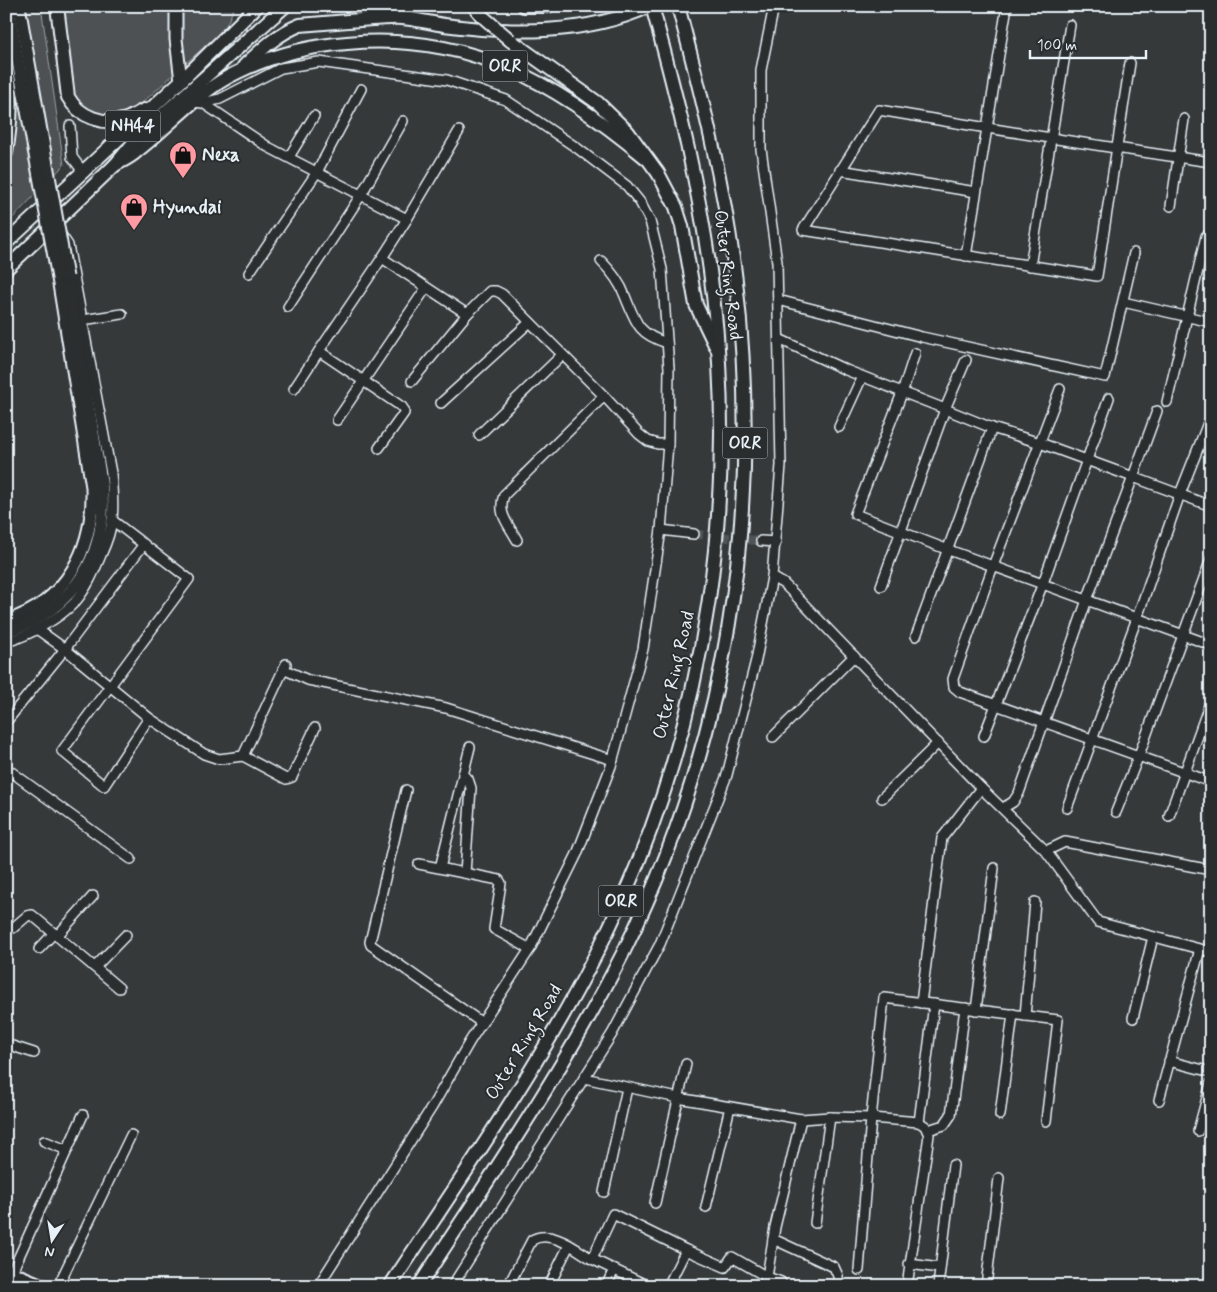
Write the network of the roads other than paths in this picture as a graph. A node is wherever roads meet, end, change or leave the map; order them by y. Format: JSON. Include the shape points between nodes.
{"nodes":[{"id":1,"x":8,"y":6,"type":"edge"},
{"id":2,"x":19,"y":6,"type":"edge"},
{"id":3,"x":57,"y":6,"type":"edge"},
{"id":4,"x":176,"y":6,"type":"edge"},
{"id":5,"x":285,"y":6,"type":"edge"},
{"id":6,"x":474,"y":6,"type":"edge"},
{"id":7,"x":524,"y":6,"type":"edge"},
{"id":8,"x":548,"y":6,"type":"edge"},
{"id":9,"x":678,"y":6,"type":"edge"},
{"id":10,"x":774,"y":6,"type":"edge"},
{"id":11,"x":1007,"y":6,"type":"edge"},
{"id":12,"x":253,"y":9,"type":"edge"},
{"id":13,"x":653,"y":10,"type":"edge"},
{"id":14,"x":1070,"y":25,"type":"dead end"},
{"id":15,"x":1130,"y":63,"type":"dead end"},
{"id":16,"x":6,"y":65,"type":"edge"},
{"id":17,"x":237,"y":72,"type":"junction"},
{"id":18,"x":181,"y":81,"type":"junction"},
{"id":19,"x":361,"y":89,"type":"dead end"},
{"id":20,"x":163,"y":99,"type":"junction"},
{"id":21,"x":198,"y":102,"type":"junction"},
{"id":22,"x":314,"y":116,"type":"dead end"},
{"id":23,"x":1184,"y":119,"type":"dead end"},
{"id":24,"x":403,"y":121,"type":"dead end"},
{"id":25,"x":613,"y":125,"type":"junction"},
{"id":26,"x":70,"y":126,"type":"dead end"},
{"id":27,"x":987,"y":128,"type":"junction"},
{"id":28,"x":459,"y":131,"type":"dead end"},
{"id":29,"x":1051,"y":138,"type":"junction"},
{"id":30,"x":38,"y":143,"type":"junction"},
{"id":31,"x":1117,"y":148,"type":"junction"},
{"id":32,"x":6,"y":153,"type":"edge"},
{"id":33,"x":1178,"y":157,"type":"junction"},
{"id":34,"x":289,"y":158,"type":"junction"},
{"id":35,"x":1211,"y":162,"type":"edge"},
{"id":36,"x":115,"y":165,"type":"junction"},
{"id":37,"x":840,"y":170,"type":"junction"},
{"id":38,"x":317,"y":172,"type":"junction"},
{"id":39,"x":84,"y":173,"type":"junction"},
{"id":40,"x":68,"y":187,"type":"junction"},
{"id":41,"x":976,"y":192,"type":"junction"},
{"id":42,"x":361,"y":195,"type":"junction"},
{"id":43,"x":79,"y":198,"type":"junction"},
{"id":44,"x":1171,"y":206,"type":"dead end"},
{"id":45,"x":407,"y":219,"type":"junction"},
{"id":46,"x":53,"y":224,"type":"junction"},
{"id":47,"x":1206,"y":236,"type":"dead end"},
{"id":48,"x":6,"y":244,"type":"edge"},
{"id":49,"x":1134,"y":253,"type":"dead end"},
{"id":50,"x":966,"y":256,"type":"junction"},
{"id":51,"x":382,"y":258,"type":"junction"},
{"id":52,"x":601,"y":261,"type":"dead end"},
{"id":53,"x":1030,"y":266,"type":"junction"},
{"id":54,"x":6,"y":269,"type":"edge"},
{"id":55,"x":249,"y":273,"type":"dead end"},
{"id":56,"x":62,"y":277,"type":"junction"},
{"id":57,"x":426,"y":288,"type":"junction"},
{"id":58,"x":778,"y":300,"type":"junction"},
{"id":59,"x":1123,"y":302,"type":"junction"},
{"id":60,"x":288,"y":307,"type":"dead end"},
{"id":61,"x":122,"y":314,"type":"dead end"},
{"id":62,"x":467,"y":314,"type":"junction"},
{"id":63,"x":1186,"y":316,"type":"junction"},
{"id":64,"x":82,"y":320,"type":"junction"},
{"id":65,"x":530,"y":322,"type":"junction"},
{"id":66,"x":1211,"y":322,"type":"edge"},
{"id":67,"x":780,"y":339,"type":"junction"},
{"id":68,"x":668,"y":343,"type":"junction"},
{"id":69,"x":319,"y":351,"type":"junction"},
{"id":70,"x":915,"y":353,"type":"dead end"},
{"id":71,"x":719,"y":354,"type":"junction"},
{"id":72,"x":562,"y":355,"type":"junction"},
{"id":73,"x":966,"y":360,"type":"dead end"},
{"id":74,"x":862,"y":376,"type":"junction"},
{"id":75,"x":412,"y":380,"type":"dead end"},
{"id":76,"x":363,"y":382,"type":"junction"},
{"id":77,"x":294,"y":389,"type":"dead end"},
{"id":78,"x":1060,"y":389,"type":"dead end"},
{"id":79,"x":902,"y":393,"type":"junction"},
{"id":80,"x":604,"y":396,"type":"junction"},
{"id":81,"x":1109,"y":398,"type":"dead end"},
{"id":82,"x":1167,"y":402,"type":"dead end"},
{"id":83,"x":441,"y":403,"type":"dead end"},
{"id":84,"x":945,"y":409,"type":"junction"},
{"id":85,"x":1156,"y":412,"type":"dead end"},
{"id":86,"x":337,"y":420,"type":"dead end"},
{"id":87,"x":1208,"y":422,"type":"dead end"},
{"id":88,"x":839,"y":427,"type":"dead end"},
{"id":89,"x":992,"y":428,"type":"junction"},
{"id":90,"x":479,"y":435,"type":"dead end"},
{"id":91,"x":1040,"y":443,"type":"junction"},
{"id":92,"x":668,"y":444,"type":"junction"},
{"id":93,"x":379,"y":448,"type":"dead end"},
{"id":94,"x":1086,"y":461,"type":"junction"},
{"id":95,"x":1133,"y":477,"type":"junction"},
{"id":96,"x":1180,"y":494,"type":"junction"},
{"id":97,"x":1211,"y":506,"type":"edge"},
{"id":98,"x":112,"y":520,"type":"junction"},
{"id":99,"x":662,"y":530,"type":"junction"},
{"id":100,"x":901,"y":531,"type":"junction"},
{"id":101,"x":694,"y":534,"type":"tunnel mouth"},
{"id":102,"x":517,"y":540,"type":"dead end"},
{"id":103,"x":761,"y":541,"type":"tunnel mouth"},
{"id":104,"x":776,"y":542,"type":"junction"},
{"id":105,"x":144,"y":544,"type":"junction"},
{"id":106,"x":946,"y":549,"type":"junction"},
{"id":107,"x":1211,"y":559,"type":"edge"},
{"id":108,"x":993,"y":566,"type":"junction"},
{"id":109,"x":772,"y":577,"type":"junction"},
{"id":110,"x":1043,"y":583,"type":"junction"},
{"id":111,"x":881,"y":586,"type":"dead end"},
{"id":112,"x":1087,"y":600,"type":"junction"},
{"id":113,"x":1137,"y":618,"type":"junction"},
{"id":114,"x":6,"y":621,"type":"edge"},
{"id":115,"x":37,"y":628,"type":"junction"},
{"id":116,"x":6,"y":632,"type":"edge"},
{"id":117,"x":916,"y":636,"type":"dead end"},
{"id":118,"x":1184,"y":636,"type":"junction"},
{"id":119,"x":6,"y":642,"type":"edge"},
{"id":120,"x":1211,"y":645,"type":"edge"},
{"id":121,"x":65,"y":649,"type":"junction"},
{"id":122,"x":854,"y":656,"type":"junction"},
{"id":123,"x":109,"y":685,"type":"junction"},
{"id":124,"x":1211,"y":700,"type":"edge"},
{"id":125,"x":997,"y":704,"type":"junction"},
{"id":126,"x":149,"y":718,"type":"junction"},
{"id":127,"x":6,"y":722,"type":"edge"},
{"id":128,"x":1044,"y":723,"type":"junction"},
{"id":129,"x":315,"y":728,"type":"dead end"},
{"id":130,"x":773,"y":736,"type":"dead end"},
{"id":131,"x":984,"y":736,"type":"dead end"},
{"id":132,"x":1092,"y":739,"type":"junction"},
{"id":133,"x":938,"y":743,"type":"junction"},
{"id":134,"x":470,"y":747,"type":"dead end"},
{"id":135,"x":1139,"y":755,"type":"junction"},
{"id":136,"x":244,"y":756,"type":"junction"},
{"id":137,"x":612,"y":760,"type":"junction"},
{"id":138,"x":6,"y":768,"type":"edge"},
{"id":139,"x":1184,"y":773,"type":"junction"},
{"id":140,"x":463,"y":774,"type":"junction"},
{"id":141,"x":1211,"y":782,"type":"edge"},
{"id":142,"x":981,"y":788,"type":"junction"},
{"id":143,"x":406,"y":790,"type":"dead end"},
{"id":144,"x":882,"y":798,"type":"dead end"},
{"id":145,"x":1003,"y":808,"type":"junction"},
{"id":146,"x":1067,"y":808,"type":"dead end"},
{"id":147,"x":1116,"y":812,"type":"dead end"},
{"id":148,"x":1169,"y":816,"type":"dead end"},
{"id":149,"x":1046,"y":850,"type":"junction"},
{"id":150,"x":131,"y":859,"type":"dead end"},
{"id":151,"x":419,"y":864,"type":"dead end"},
{"id":152,"x":440,"y":868,"type":"junction"},
{"id":153,"x":994,"y":868,"type":"dead end"},
{"id":154,"x":1211,"y":870,"type":"edge"},
{"id":155,"x":465,"y":872,"type":"junction"},
{"id":156,"x":93,"y":896,"type":"dead end"},
{"id":157,"x":1036,"y":902,"type":"dead end"},
{"id":158,"x":6,"y":928,"type":"edge"},
{"id":159,"x":56,"y":935,"type":"junction"},
{"id":160,"x":126,"y":935,"type":"dead end"},
{"id":161,"x":1153,"y":937,"type":"junction"},
{"id":162,"x":40,"y":949,"type":"dead end"},
{"id":163,"x":530,"y":949,"type":"junction"},
{"id":164,"x":1200,"y":950,"type":"junction"},
{"id":165,"x":1211,"y":952,"type":"edge"},
{"id":166,"x":93,"y":966,"type":"junction"},
{"id":167,"x":119,"y":988,"type":"dead end"},
{"id":168,"x":921,"y":1003,"type":"junction"},
{"id":169,"x":934,"y":1004,"type":"junction"},
{"id":170,"x":966,"y":1008,"type":"junction"},
{"id":171,"x":976,"y":1010,"type":"junction"},
{"id":172,"x":1013,"y":1014,"type":"junction"},
{"id":173,"x":1025,"y":1016,"type":"junction"},
{"id":174,"x":1133,"y":1018,"type":"dead end"},
{"id":175,"x":482,"y":1023,"type":"junction"},
{"id":176,"x":6,"y":1044,"type":"edge"},
{"id":177,"x":34,"y":1053,"type":"dead end"},
{"id":178,"x":1169,"y":1062,"type":"junction"},
{"id":179,"x":686,"y":1064,"type":"dead end"},
{"id":180,"x":1211,"y":1072,"type":"edge"},
{"id":181,"x":584,"y":1078,"type":"junction"},
{"id":182,"x":1211,"y":1083,"type":"edge"},
{"id":183,"x":627,"y":1088,"type":"junction"},
{"id":184,"x":678,"y":1098,"type":"junction"},
{"id":185,"x":1159,"y":1100,"type":"dead end"},
{"id":186,"x":730,"y":1107,"type":"junction"},
{"id":187,"x":1000,"y":1114,"type":"dead end"},
{"id":188,"x":83,"y":1115,"type":"dead end"},
{"id":189,"x":830,"y":1117,"type":"junction"},
{"id":190,"x":871,"y":1118,"type":"junction"},
{"id":191,"x":801,"y":1119,"type":"junction"},
{"id":192,"x":1046,"y":1121,"type":"dead end"},
{"id":193,"x":919,"y":1122,"type":"junction"},
{"id":194,"x":928,"y":1130,"type":"junction"},
{"id":195,"x":1198,"y":1131,"type":"dead end"},
{"id":196,"x":131,"y":1135,"type":"dead end"},
{"id":197,"x":44,"y":1141,"type":"dead end"},
{"id":198,"x":67,"y":1150,"type":"junction"},
{"id":199,"x":953,"y":1165,"type":"dead end"},
{"id":200,"x":999,"y":1178,"type":"dead end"},
{"id":201,"x":604,"y":1192,"type":"dead end"},
{"id":202,"x":655,"y":1203,"type":"dead end"},
{"id":203,"x":706,"y":1207,"type":"dead end"},
{"id":204,"x":815,"y":1223,"type":"dead end"},
{"id":205,"x":773,"y":1239,"type":"junction"},
{"id":206,"x":569,"y":1245,"type":"junction"},
{"id":207,"x":686,"y":1250,"type":"junction"},
{"id":208,"x":592,"y":1259,"type":"junction"},
{"id":209,"x":909,"y":1264,"type":"junction"},
{"id":210,"x":940,"y":1268,"type":"junction"},
{"id":211,"x":614,"y":1270,"type":"junction"},
{"id":212,"x":859,"y":1270,"type":"dead end"},
{"id":213,"x":8,"y":1271,"type":"edge"},
{"id":214,"x":767,"y":1277,"type":"junction"},
{"id":215,"x":781,"y":1282,"type":"dead end"},
{"id":216,"x":39,"y":1285,"type":"edge"},
{"id":217,"x":58,"y":1286,"type":"edge"},
{"id":218,"x":318,"y":1286,"type":"edge"},
{"id":219,"x":390,"y":1286,"type":"edge"},
{"id":220,"x":418,"y":1286,"type":"edge"},
{"id":221,"x":452,"y":1286,"type":"edge"},
{"id":222,"x":508,"y":1286,"type":"edge"},
{"id":223,"x":549,"y":1286,"type":"edge"},
{"id":224,"x":606,"y":1286,"type":"edge"},
{"id":225,"x":648,"y":1286,"type":"edge"},
{"id":226,"x":668,"y":1286,"type":"edge"},
{"id":227,"x":763,"y":1286,"type":"edge"},
{"id":228,"x":839,"y":1286,"type":"edge"},
{"id":229,"x":907,"y":1286,"type":"edge"},
{"id":230,"x":938,"y":1286,"type":"edge"},
{"id":231,"x":986,"y":1286,"type":"edge"}],
"edges":[{"from":1,"to":30,"type":"main road"},
{"from":2,"to":30,"type":"main road"},
{"from":3,"to":20,"type":"highway","via":[[68,97],[79,112],[93,119],[115,122],[128,119]]},
{"from":4,"to":18,"type":"main road"},
{"from":5,"to":36,"type":"highway","number":"NH44","via":[[141,134]]},
{"from":6,"to":25,"type":"highway","number":"ORR","bridge":true,"via":[[510,40],[598,103]]},
{"from":7,"to":8,"type":"highway"},
{"from":9,"to":220,"type":"highway","name":"Outer Ring Road","number":"ORR","via":[[721,188],[736,278],[743,352],[746,437],[743,503],[726,644],[705,737],[680,818],[624,950],[553,1079]]},
{"from":10,"to":58,"type":"street","via":[[762,70],[761,149],[778,262]]},
{"from":11,"to":27,"type":"street"},
{"from":12,"to":18,"type":"highway","number":"NH44"},
{"from":13,"to":17,"type":"highway","number":"ORR","via":[[573,28],[525,31],[400,18],[300,25],[277,36]]},
{"from":13,"to":71,"type":"highway","name":"Outer Ring Road","number":"ORR","via":[[697,192],[710,269]]},
{"from":14,"to":29,"type":"street"},
{"from":15,"to":31,"type":"street"},
{"from":16,"to":32,"type":"highway","via":[[10,104]]},
{"from":17,"to":21,"type":"highway","number":"ORR"},
{"from":17,"to":25,"type":"highway","number":"ORR","via":[[272,57],[318,46],[371,40],[405,41],[462,52],[516,71]]},
{"from":18,"to":20,"type":"highway","number":"NH44"},
{"from":19,"to":38,"type":"street"},
{"from":20,"to":39,"type":"highway","number":"NH44"},
{"from":21,"to":34,"type":"street"},
{"from":21,"to":36,"type":"highway","number":"ORR"},
{"from":21,"to":68,"type":"street","via":[[220,99],[281,68],[319,62],[447,80],[506,100],[627,186],[640,202],[650,221],[662,269]]},
{"from":22,"to":34,"type":"street"},
{"from":23,"to":33,"type":"street"},
{"from":24,"to":42,"type":"street"},
{"from":25,"to":71,"type":"highway","via":[[637,145],[658,173],[676,207],[696,305]]},
{"from":26,"to":39,"type":"street","via":[[72,157]]},
{"from":27,"to":29,"type":"street"},
{"from":27,"to":37,"type":"street","via":[[879,110]]},
{"from":27,"to":41,"type":"street"},
{"from":28,"to":45,"type":"street"},
{"from":29,"to":31,"type":"street"},
{"from":29,"to":53,"type":"street"},
{"from":30,"to":56,"type":"main road","bridge":true},
{"from":31,"to":33,"type":"street"},
{"from":31,"to":53,"type":"street","via":[[1096,276]]},
{"from":33,"to":35,"type":"street"},
{"from":33,"to":44,"type":"street"},
{"from":34,"to":38,"type":"street"},
{"from":36,"to":43,"type":"highway","number":"NH44"},
{"from":37,"to":41,"type":"street"},
{"from":37,"to":50,"type":"street","via":[[803,230]]},
{"from":38,"to":42,"type":"street"},
{"from":38,"to":55,"type":"street"},
{"from":39,"to":40,"type":"highway","number":"NH44"},
{"from":40,"to":43,"type":"highway"},
{"from":40,"to":48,"type":"highway","number":"NH44"},
{"from":41,"to":50,"type":"street"},
{"from":42,"to":45,"type":"street"},
{"from":42,"to":60,"type":"street"},
{"from":43,"to":46,"type":"highway","number":"NH44"},
{"from":45,"to":51,"type":"street"},
{"from":46,"to":54,"type":"highway","number":"NH44"},
{"from":46,"to":64,"type":"street","via":[[68,245]]},
{"from":47,"to":63,"type":"street"},
{"from":49,"to":59,"type":"street"},
{"from":50,"to":53,"type":"street"},
{"from":51,"to":57,"type":"street"},
{"from":51,"to":69,"type":"street"},
{"from":52,"to":68,"type":"street","via":[[616,277],[641,329],[654,339]]},
{"from":56,"to":114,"type":"main road","via":[[92,487],[91,522],[80,556],[63,584],[41,605]]},
{"from":56,"to":116,"type":"main road","via":[[101,481],[101,529],[86,571],[65,598],[35,620]]},
{"from":57,"to":62,"type":"street"},
{"from":57,"to":76,"type":"street"},
{"from":58,"to":59,"type":"street","via":[[922,337],[1105,378]]},
{"from":58,"to":67,"type":"street"},
{"from":59,"to":63,"type":"street"},
{"from":61,"to":64,"type":"street"},
{"from":62,"to":65,"type":"street","via":[[490,291],[496,291]]},
{"from":62,"to":75,"type":"street"},
{"from":63,"to":66,"type":"street"},
{"from":63,"to":82,"type":"street"},
{"from":64,"to":98,"type":"street","via":[[111,473]]},
{"from":65,"to":72,"type":"street"},
{"from":65,"to":83,"type":"street"},
{"from":67,"to":74,"type":"street"},
{"from":67,"to":104,"type":"street","via":[[782,465]]},
{"from":68,"to":92,"type":"street"},
{"from":69,"to":76,"type":"street"},
{"from":69,"to":77,"type":"street"},
{"from":70,"to":79,"type":"street"},
{"from":71,"to":219,"type":"highway","name":"Outer Ring Road","number":"ORR","via":[[722,414],[712,575],[697,669],[657,810],[622,899],[577,990],[532,1067]]},
{"from":72,"to":80,"type":"street"},
{"from":72,"to":90,"type":"street"},
{"from":73,"to":84,"type":"street"},
{"from":74,"to":79,"type":"street"},
{"from":74,"to":88,"type":"street"},
{"from":76,"to":86,"type":"street"},
{"from":76,"to":93,"type":"street","via":[[404,410]]},
{"from":78,"to":91,"type":"street"},
{"from":79,"to":84,"type":"street"},
{"from":79,"to":100,"type":"street","via":[[855,512]]},
{"from":80,"to":92,"type":"street","via":[[648,441]]},
{"from":80,"to":102,"type":"street","via":[[504,495],[501,511]]},
{"from":81,"to":94,"type":"street"},
{"from":84,"to":89,"type":"street"},
{"from":84,"to":100,"type":"street"},
{"from":85,"to":95,"type":"street"},
{"from":87,"to":96,"type":"street"},
{"from":89,"to":91,"type":"street"},
{"from":89,"to":106,"type":"street"},
{"from":91,"to":94,"type":"street"},
{"from":91,"to":108,"type":"street"},
{"from":92,"to":99,"type":"street"},
{"from":94,"to":95,"type":"street"},
{"from":94,"to":110,"type":"street"},
{"from":95,"to":96,"type":"street"},
{"from":95,"to":112,"type":"street"},
{"from":96,"to":97,"type":"street"},
{"from":96,"to":113,"type":"street"},
{"from":98,"to":105,"type":"street"},
{"from":98,"to":115,"type":"street","via":[[92,578],[74,602]]},
{"from":99,"to":101,"type":"street"},
{"from":99,"to":137,"type":"street","via":[[643,649]]},
{"from":100,"to":106,"type":"street"},
{"from":100,"to":111,"type":"street"},
{"from":103,"to":104,"type":"street"},
{"from":104,"to":109,"type":"street"},
{"from":105,"to":121,"type":"street"},
{"from":105,"to":123,"type":"street","via":[[189,579]]},
{"from":106,"to":108,"type":"street"},
{"from":106,"to":117,"type":"street"},
{"from":107,"to":118,"type":"street"},
{"from":108,"to":110,"type":"street"},
{"from":108,"to":125,"type":"street","via":[[953,679],[954,687],[960,692]]},
{"from":109,"to":122,"type":"street","via":[[789,589]]},
{"from":109,"to":181,"type":"street","via":[[756,660],[727,776],[660,944],[612,1034]]},
{"from":110,"to":112,"type":"street"},
{"from":110,"to":125,"type":"street"},
{"from":112,"to":113,"type":"street"},
{"from":112,"to":128,"type":"street"},
{"from":113,"to":118,"type":"street"},
{"from":113,"to":132,"type":"street"},
{"from":115,"to":119,"type":"street"},
{"from":115,"to":121,"type":"street"},
{"from":118,"to":120,"type":"street"},
{"from":118,"to":135,"type":"street"},
{"from":121,"to":123,"type":"street"},
{"from":121,"to":127,"type":"street"},
{"from":122,"to":130,"type":"street"},
{"from":122,"to":133,"type":"street"},
{"from":123,"to":126,"type":"street"},
{"from":123,"to":126,"type":"street","via":[[62,751],[104,786]]},
{"from":124,"to":139,"type":"street"},
{"from":125,"to":128,"type":"street"},
{"from":125,"to":131,"type":"street"},
{"from":126,"to":136,"type":"street","via":[[204,754],[219,759]]},
{"from":128,"to":132,"type":"street"},
{"from":128,"to":145,"type":"street","via":[[1019,793]]},
{"from":129,"to":136,"type":"street","via":[[289,779]]},
{"from":132,"to":135,"type":"street"},
{"from":132,"to":146,"type":"street"},
{"from":133,"to":142,"type":"street"},
{"from":133,"to":144,"type":"street"},
{"from":134,"to":140,"type":"street"},
{"from":135,"to":139,"type":"street"},
{"from":135,"to":147,"type":"street"},
{"from":136,"to":137,"type":"street","via":[[284,667],[308,680],[446,708]]},
{"from":137,"to":163,"type":"street","via":[[577,854]]},
{"from":138,"to":150,"type":"street"},
{"from":139,"to":141,"type":"street"},
{"from":139,"to":148,"type":"street"},
{"from":140,"to":152,"type":"street"},
{"from":140,"to":155,"type":"street","via":[[472,788]]},
{"from":142,"to":145,"type":"street"},
{"from":142,"to":168,"type":"street","via":[[942,838]]},
{"from":143,"to":175,"type":"street","via":[[370,942]]},
{"from":145,"to":149,"type":"street"},
{"from":149,"to":154,"type":"street","via":[[1065,842]]},
{"from":149,"to":161,"type":"street","via":[[1098,922]]},
{"from":151,"to":152,"type":"street"},
{"from":152,"to":155,"type":"street"},
{"from":153,"to":171,"type":"street"},
{"from":155,"to":163,"type":"street","via":[[499,880],[494,928]]},
{"from":156,"to":159,"type":"street"},
{"from":157,"to":173,"type":"street"},
{"from":158,"to":159,"type":"street","via":[[12,928],[29,914]]},
{"from":159,"to":162,"type":"street"},
{"from":159,"to":166,"type":"street"},
{"from":160,"to":166,"type":"street","via":[[99,964]]},
{"from":161,"to":164,"type":"street"},
{"from":161,"to":174,"type":"street"},
{"from":163,"to":175,"type":"street"},
{"from":164,"to":165,"type":"street"},
{"from":164,"to":178,"type":"street"},
{"from":166,"to":167,"type":"street"},
{"from":168,"to":169,"type":"street"},
{"from":168,"to":190,"type":"street","via":[[884,998]]},
{"from":169,"to":170,"type":"street"},
{"from":169,"to":193,"type":"street"},
{"from":170,"to":171,"type":"street"},
{"from":170,"to":194,"type":"street","via":[[951,1115],[944,1125]]},
{"from":171,"to":172,"type":"street"},
{"from":172,"to":173,"type":"street"},
{"from":172,"to":187,"type":"street"},
{"from":173,"to":192,"type":"street","via":[[1058,1020]]},
{"from":175,"to":218,"type":"street"},
{"from":176,"to":177,"type":"street"},
{"from":178,"to":180,"type":"street"},
{"from":178,"to":185,"type":"street"},
{"from":179,"to":184,"type":"street"},
{"from":181,"to":183,"type":"street"},
{"from":181,"to":221,"type":"street"},
{"from":182,"to":195,"type":"street"},
{"from":183,"to":184,"type":"street"},
{"from":183,"to":201,"type":"street"},
{"from":184,"to":186,"type":"street"},
{"from":184,"to":202,"type":"street"},
{"from":186,"to":191,"type":"street"},
{"from":186,"to":203,"type":"street"},
{"from":188,"to":198,"type":"street"},
{"from":189,"to":190,"type":"street"},
{"from":189,"to":191,"type":"street"},
{"from":189,"to":204,"type":"street"},
{"from":190,"to":193,"type":"street"},
{"from":190,"to":212,"type":"street"},
{"from":191,"to":205,"type":"street"},
{"from":193,"to":194,"type":"street"},
{"from":194,"to":209,"type":"street"},
{"from":196,"to":217,"type":"street"},
{"from":197,"to":198,"type":"street"},
{"from":198,"to":213,"type":"street"},
{"from":199,"to":210,"type":"street"},
{"from":200,"to":231,"type":"street"},
{"from":205,"to":214,"type":"street"},
{"from":205,"to":228,"type":"street","via":[[834,1267]]},
{"from":206,"to":208,"type":"street"},
{"from":206,"to":222,"type":"street","via":[[548,1236],[532,1240]]},
{"from":206,"to":223,"type":"street"},
{"from":207,"to":208,"type":"street","via":[[613,1214]]},
{"from":207,"to":214,"type":"street","via":[[725,1267],[732,1257]]},
{"from":207,"to":226,"type":"street"},
{"from":208,"to":211,"type":"street"},
{"from":209,"to":210,"type":"street"},
{"from":209,"to":229,"type":"street"},
{"from":210,"to":230,"type":"street"},
{"from":211,"to":224,"type":"street"},
{"from":211,"to":225,"type":"street"},
{"from":213,"to":216,"type":"main road"},
{"from":214,"to":215,"type":"street"},
{"from":214,"to":227,"type":"street"}]}
